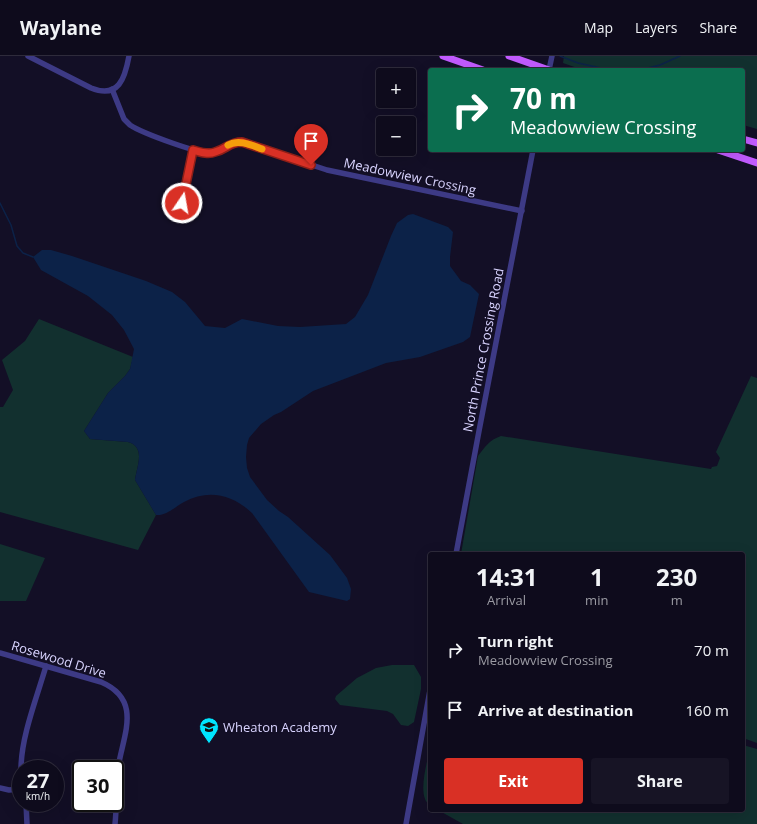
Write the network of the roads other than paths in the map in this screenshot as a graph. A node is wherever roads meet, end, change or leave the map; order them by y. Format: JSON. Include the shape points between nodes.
{"nodes":[{"id":1,"x":28,"y":56,"type":"edge"},
{"id":2,"x":129,"y":56,"type":"edge"},
{"id":3,"x":443,"y":56,"type":"edge"},
{"id":4,"x":509,"y":56,"type":"edge"},
{"id":5,"x":552,"y":56,"type":"edge"},
{"id":6,"x":477,"y":68,"type":"edge"},
{"id":7,"x":543,"y":68,"type":"edge"},
{"id":8,"x":549,"y":68,"type":"edge"},
{"id":9,"x":112,"y":89,"type":"junction"},
{"id":10,"x":745,"y":140,"type":"edge"},
{"id":11,"x":757,"y":144,"type":"edge"},
{"id":12,"x":193,"y":150,"type":"junction"},
{"id":13,"x":533,"y":152,"type":"edge"},
{"id":14,"x":724,"y":152,"type":"edge"},
{"id":15,"x":757,"y":163,"type":"edge"},
{"id":16,"x":182,"y":203,"type":"dead end"},
{"id":17,"x":522,"y":211,"type":"junction"},
{"id":18,"x":456,"y":552,"type":"edge"},
{"id":19,"x":0,"y":652,"type":"edge"},
{"id":20,"x":46,"y":666,"type":"junction"},
{"id":21,"x":428,"y":701,"type":"edge"},
{"id":22,"x":22,"y":760,"type":"edge"},
{"id":23,"x":0,"y":788,"type":"edge"},
{"id":24,"x":12,"y":790,"type":"edge"},
{"id":25,"x":26,"y":812,"type":"edge"},
{"id":26,"x":27,"y":824,"type":"edge"},
{"id":27,"x":115,"y":824,"type":"edge"},
{"id":28,"x":406,"y":824,"type":"edge"}],
"edges":[{"from":1,"to":9,"type":"street","via":[[91,88],[102,91]]},
{"from":2,"to":9,"type":"street","via":[[124,79]]},
{"from":3,"to":6,"type":"main road"},
{"from":4,"to":7,"type":"main road"},
{"from":5,"to":8,"type":"street"},
{"from":9,"to":12,"type":"street","name":"Meadowview Crossing","via":[[124,119],[130,125]]},
{"from":10,"to":11,"type":"main road"},
{"from":12,"to":16,"type":"street"},
{"from":12,"to":17,"type":"street","name":"Meadowview Crossing","via":[[216,152],[231,143],[242,142],[327,170]]},
{"from":13,"to":17,"type":"street","name":"North Prince Crossing Road"},
{"from":14,"to":15,"type":"main road"},
{"from":17,"to":18,"type":"street","name":"North Prince Crossing Road"},
{"from":19,"to":20,"type":"street","name":"Rosewood Drive"},
{"from":20,"to":22,"type":"street","via":[[25,739]]},
{"from":20,"to":27,"type":"street","name":"Rosewood Drive","via":[[107,684],[120,695],[125,704],[128,722],[118,769]]},
{"from":21,"to":28,"type":"street"},
{"from":23,"to":24,"type":"street"},
{"from":25,"to":26,"type":"street"}]}
